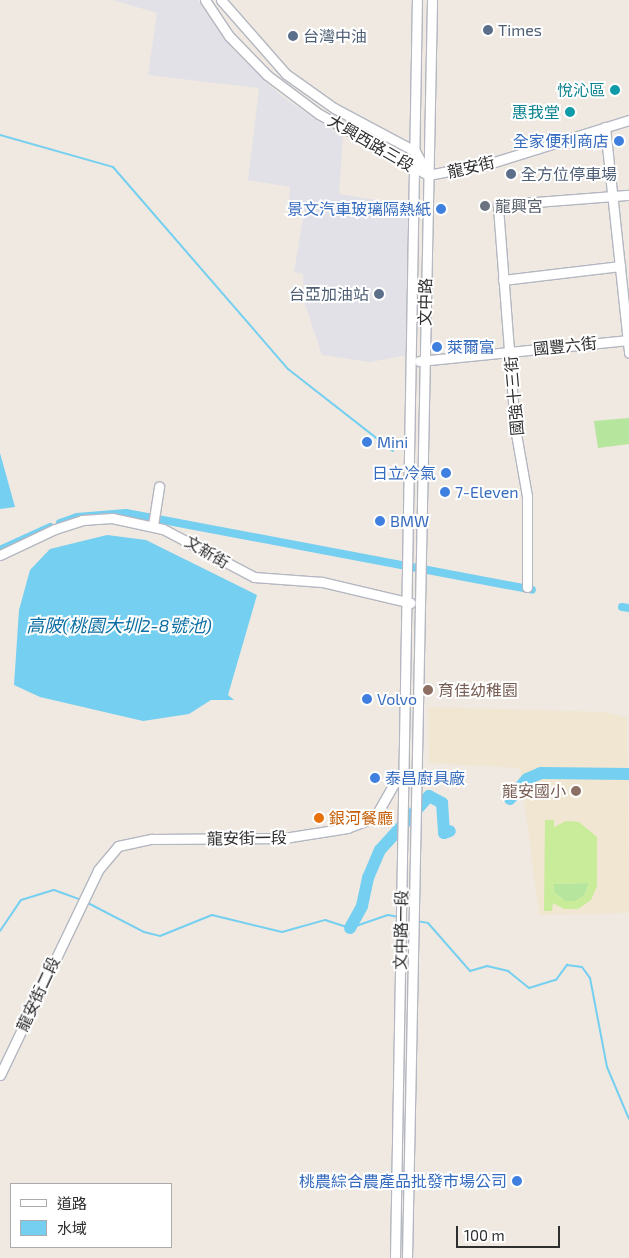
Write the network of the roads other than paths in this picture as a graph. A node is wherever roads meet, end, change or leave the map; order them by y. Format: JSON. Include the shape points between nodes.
{"nodes":[{"id":1,"x":205,"y":0,"type":"edge"},
{"id":2,"x":221,"y":0,"type":"edge"},
{"id":3,"x":417,"y":0,"type":"edge"},
{"id":4,"x":432,"y":0,"type":"edge"},
{"id":5,"x":629,"y":120,"type":"edge"},
{"id":6,"x":604,"y":127,"type":"junction"},
{"id":7,"x":415,"y":151,"type":"junction"},
{"id":8,"x":414,"y":168,"type":"junction"},
{"id":9,"x":428,"y":175,"type":"junction"},
{"id":10,"x":629,"y":195,"type":"edge"},
{"id":11,"x":613,"y":197,"type":"junction"},
{"id":12,"x":620,"y":266,"type":"junction"},
{"id":13,"x":503,"y":280,"type":"junction"},
{"id":14,"x":628,"y":340,"type":"edge"},
{"id":15,"x":510,"y":352,"type":"junction"},
{"id":16,"x":629,"y":353,"type":"edge"},
{"id":17,"x":424,"y":361,"type":"junction"},
{"id":18,"x":412,"y":362,"type":"junction"},
{"id":19,"x":409,"y":480,"type":"junction"},
{"id":20,"x":420,"y":480,"type":"junction"},
{"id":21,"x":159,"y":486,"type":"dead end"},
{"id":22,"x":154,"y":521,"type":"junction"},
{"id":23,"x":0,"y":555,"type":"edge"},
{"id":24,"x":527,"y":587,"type":"dead end"},
{"id":25,"x":406,"y":602,"type":"junction"},
{"id":26,"x":419,"y":604,"type":"junction"},
{"id":27,"x":403,"y":779,"type":"junction"},
{"id":28,"x":414,"y":784,"type":"junction"},
{"id":29,"x":77,"y":914,"type":"joint"},
{"id":30,"x":0,"y":1075,"type":"edge"},
{"id":31,"x":398,"y":1108,"type":"junction"},
{"id":32,"x":411,"y":1108,"type":"junction"},
{"id":33,"x":396,"y":1258,"type":"edge"},
{"id":34,"x":407,"y":1258,"type":"edge"}],
"edges":[{"from":1,"to":8,"type":"street","name":"大興西路三段","via":[[229,36],[267,75],[319,114]]},
{"from":2,"to":7,"type":"street","name":"大興西路三段","via":[[286,74],[334,108]]},
{"from":3,"to":7,"type":"street","name":"文中路"},
{"from":4,"to":9,"type":"street","name":"文中路"},
{"from":5,"to":6,"type":"street","name":"龍安街"},
{"from":6,"to":9,"type":"street","name":"龍安街","via":[[492,163]]},
{"from":6,"to":11,"type":"street"},
{"from":7,"to":8,"type":"street","name":"文中路"},
{"from":7,"to":9,"type":"street","name":"大興西路三段"},
{"from":8,"to":9,"type":"street","name":"大興西路三段"},
{"from":8,"to":18,"type":"street","name":"文中路"},
{"from":9,"to":17,"type":"street","name":"文中路"},
{"from":10,"to":11,"type":"street"},
{"from":11,"to":12,"type":"street"},
{"from":11,"to":13,"type":"street","name":"國強十三街","via":[[498,205]]},
{"from":12,"to":13,"type":"street"},
{"from":12,"to":14,"type":"street"},
{"from":13,"to":15,"type":"street","name":"國強十三街"},
{"from":14,"to":15,"type":"street","name":"國豐六街"},
{"from":14,"to":16,"type":"street"},
{"from":15,"to":17,"type":"street","name":"國豐六街"},
{"from":15,"to":24,"type":"street","name":"國強十三街","via":[[515,428],[527,496]]},
{"from":17,"to":18,"type":"street","name":"國豐六街"},
{"from":17,"to":20,"type":"street","name":"文中路"},
{"from":18,"to":19,"type":"street","name":"文中路"},
{"from":19,"to":20,"type":"street"},
{"from":19,"to":25,"type":"street","name":"文中路"},
{"from":20,"to":26,"type":"street","name":"文中路"},
{"from":21,"to":22,"type":"street"},
{"from":22,"to":23,"type":"street","name":"文新街","via":[[82,520]]},
{"from":22,"to":25,"type":"street","name":"文新街","via":[[254,577],[322,582]]},
{"from":25,"to":26,"type":"street","name":"文新街"},
{"from":25,"to":27,"type":"street","name":"文中路一段"},
{"from":26,"to":28,"type":"street","name":"文中路一段"},
{"from":27,"to":28,"type":"street"},
{"from":27,"to":29,"type":"street","name":"龍安街一段","via":[[395,782],[375,817],[347,828],[284,838],[152,839],[118,846],[98,870]]},
{"from":27,"to":31,"type":"street","name":"文中路一段"},
{"from":28,"to":32,"type":"street","name":"文中路一段"},
{"from":29,"to":30,"type":"street","name":"龍安街二段"},
{"from":31,"to":32,"type":"street"},
{"from":31,"to":33,"type":"street","name":"文中路一段"},
{"from":32,"to":34,"type":"street","name":"文中路一段"}]}
